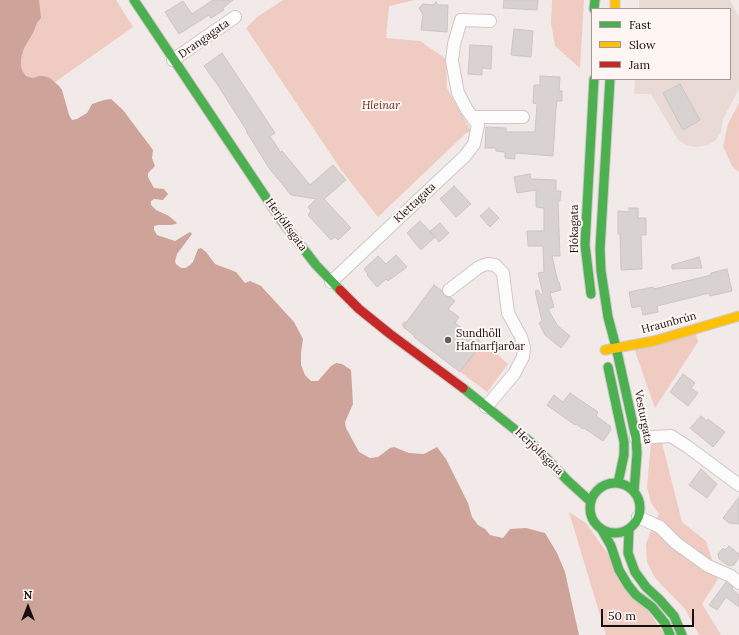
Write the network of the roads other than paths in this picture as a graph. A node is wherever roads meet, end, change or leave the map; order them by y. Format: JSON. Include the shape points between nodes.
{"nodes":[{"id":1,"x":134,"y":0,"type":"edge"},
{"id":2,"x":235,"y":17,"type":"dead end"},
{"id":3,"x":490,"y":21,"type":"dead end"},
{"id":4,"x":173,"y":60,"type":"junction"},
{"id":5,"x":594,"y":80,"type":"edge"},
{"id":6,"x":610,"y":80,"type":"edge"},
{"id":7,"x":472,"y":116,"type":"junction"},
{"id":8,"x":523,"y":116,"type":"dead end"},
{"id":9,"x":331,"y":282,"type":"junction"},
{"id":10,"x":449,"y":290,"type":"dead end"},
{"id":11,"x":592,"y":300,"type":"dead end"},
{"id":12,"x":739,"y":316,"type":"edge"},
{"id":13,"x":616,"y":347,"type":"junction"},
{"id":14,"x":486,"y":407,"type":"junction"},
{"id":15,"x":636,"y":438,"type":"junction"},
{"id":16,"x":618,"y":483,"type":"junction"},
{"id":17,"x":739,"y":485,"type":"edge"},
{"id":18,"x":634,"y":492,"type":"junction"},
{"id":19,"x":590,"y":501,"type":"junction"},
{"id":20,"x":638,"y":517,"type":"junction"},
{"id":21,"x":629,"y":529,"type":"junction"},
{"id":22,"x":602,"y":530,"type":"junction"},
{"id":23,"x":739,"y":583,"type":"edge"},
{"id":24,"x":670,"y":635,"type":"edge"},
{"id":25,"x":682,"y":635,"type":"edge"}],
"edges":[{"from":1,"to":4,"type":"main road","name":"Herjólfsgata"},
{"from":2,"to":4,"type":"street","name":"Drangagata"},
{"from":3,"to":7,"type":"street","name":"Klettagata","via":[[460,20],[454,44],[452,61],[458,93]]},
{"from":4,"to":9,"type":"main road","name":"Herjólfsgata","via":[[281,220]]},
{"from":5,"to":11,"type":"main road","name":"Flókagata","via":[[585,245]]},
{"from":6,"to":13,"type":"main road","via":[[600,249],[604,298]]},
{"from":7,"to":8,"type":"street"},
{"from":7,"to":9,"type":"street","name":"Klettagata","via":[[478,125],[474,144],[465,156]]},
{"from":9,"to":14,"type":"main road","name":"Herjólfsgata","via":[[365,314]]},
{"from":10,"to":14,"type":"street","via":[[479,267],[487,264],[495,265],[503,273],[508,313],[524,347],[514,374]]},
{"from":12,"to":13,"type":"main road","name":"Hraunbrún","via":[[654,341]]},
{"from":13,"to":15,"type":"main road","name":"Vesturgata"},
{"from":13,"to":16,"type":"main road","name":"Hraunbrún","via":[[603,346],[624,442]]},
{"from":14,"to":19,"type":"main road","name":"Herjólfsgata","via":[[534,444]]},
{"from":15,"to":17,"type":"street","via":[[671,436]]},
{"from":15,"to":18,"type":"main road","name":"Vesturgata"},
{"from":16,"to":18,"type":"main road"},
{"from":16,"to":19,"type":"main road","via":[[601,487]]},
{"from":18,"to":20,"type":"main road","via":[[640,504]]},
{"from":19,"to":22,"type":"main road","via":[[591,517]]},
{"from":20,"to":21,"type":"main road"},
{"from":20,"to":23,"type":"street","via":[[660,527],[676,543],[708,566],[731,576]]},
{"from":21,"to":22,"type":"main road","via":[[615,534]]},
{"from":21,"to":25,"type":"main road","via":[[628,553],[635,572],[674,616]]},
{"from":22,"to":24,"type":"main road","via":[[628,586],[652,607]]}]}
